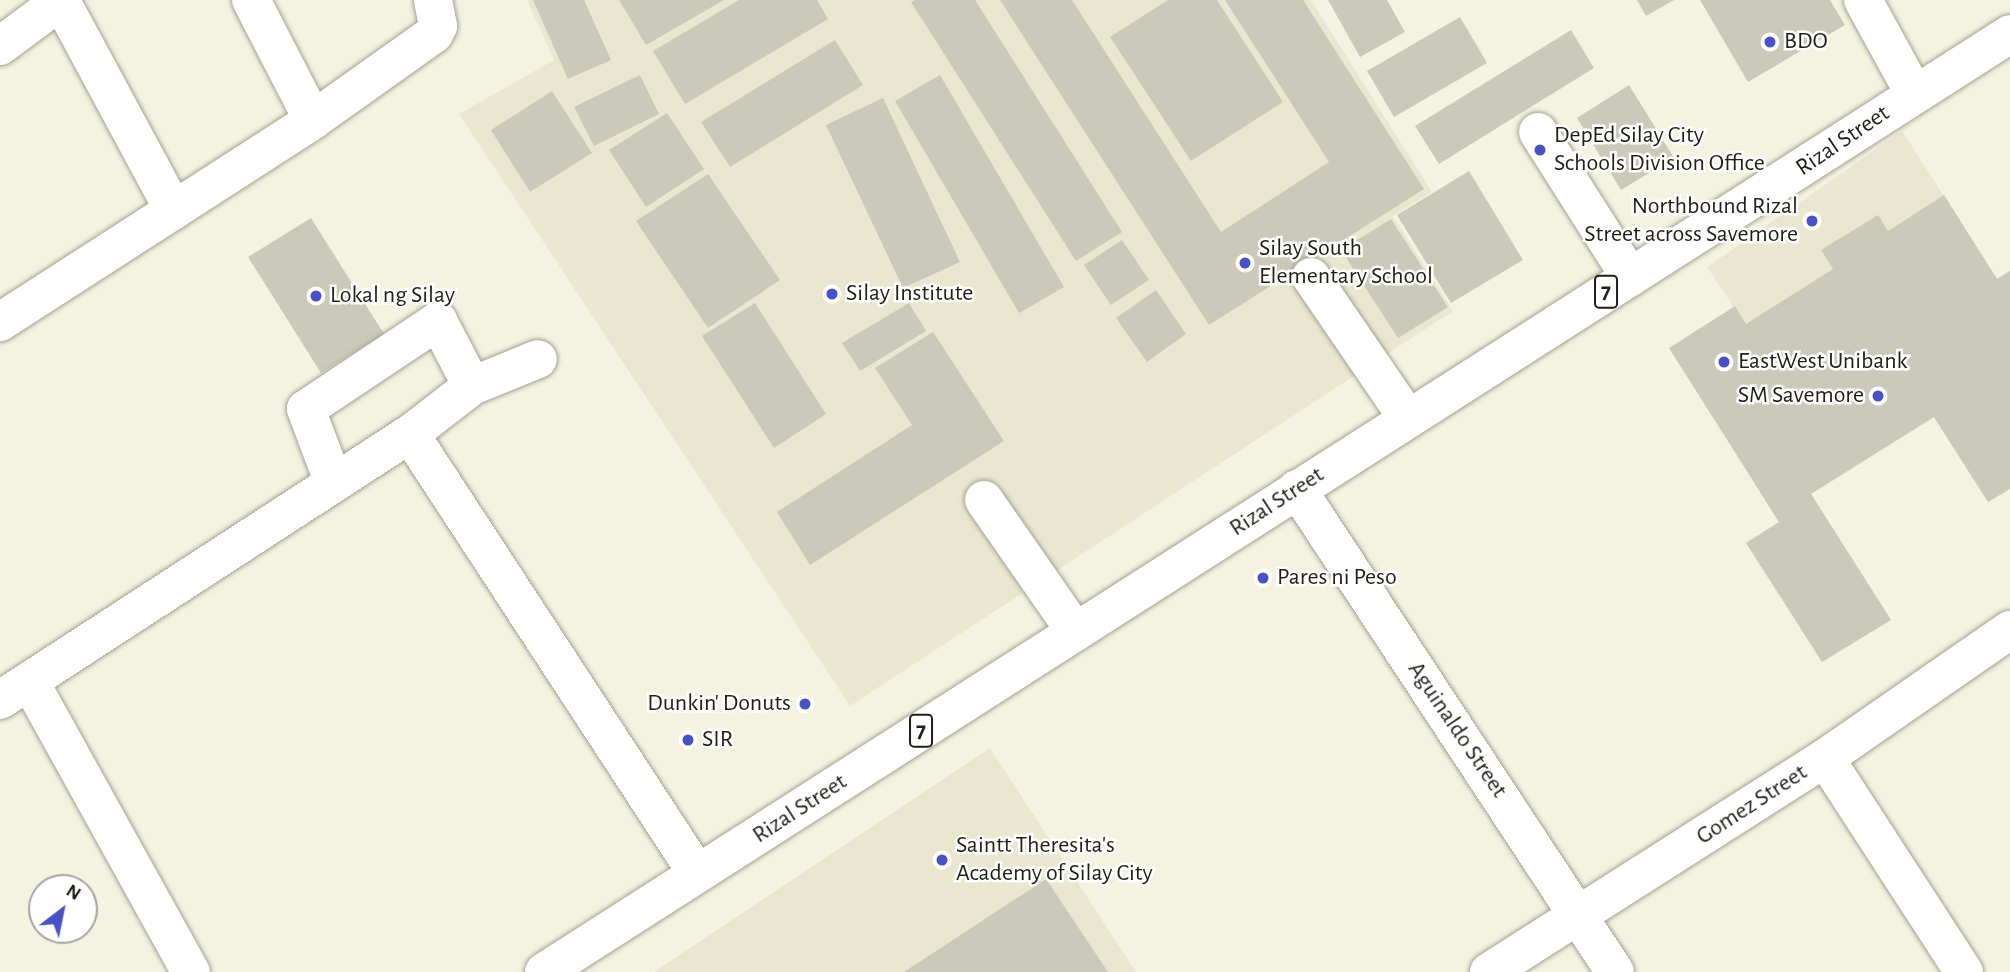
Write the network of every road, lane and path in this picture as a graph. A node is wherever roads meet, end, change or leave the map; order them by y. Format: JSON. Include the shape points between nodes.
{"nodes":[{"id":1,"x":61,"y":0,"type":"edge"},
{"id":2,"x":251,"y":0,"type":"edge"},
{"id":3,"x":433,"y":0,"type":"edge"},
{"id":4,"x":1863,"y":0,"type":"edge"},
{"id":5,"x":2010,"y":34,"type":"edge"},
{"id":6,"x":0,"y":46,"type":"edge"},
{"id":7,"x":1914,"y":93,"type":"junction"},
{"id":8,"x":313,"y":120,"type":"junction"},
{"id":9,"x":1538,"y":132,"type":"dead end"},
{"id":10,"x":174,"y":211,"type":"junction"},
{"id":11,"x":1311,"y":277,"type":"dead end"},
{"id":12,"x":1630,"y":277,"type":"junction"},
{"id":13,"x":2,"y":317,"type":"edge"},
{"id":14,"x":538,"y":359,"type":"dead end"},
{"id":15,"x":472,"y":386,"type":"junction"},
{"id":16,"x":1407,"y":417,"type":"junction"},
{"id":17,"x":411,"y":434,"type":"junction"},
{"id":18,"x":333,"y":481,"type":"junction"},
{"id":19,"x":1297,"y":489,"type":"junction"},
{"id":20,"x":984,"y":500,"type":"dead end"},
{"id":21,"x":2010,"y":630,"type":"edge"},
{"id":22,"x":1076,"y":631,"type":"junction"},
{"id":23,"x":15,"y":691,"type":"edge"},
{"id":24,"x":1825,"y":758,"type":"junction"},
{"id":25,"x":697,"y":873,"type":"junction"},
{"id":26,"x":1580,"y":915,"type":"junction"},
{"id":27,"x":191,"y":972,"type":"edge"},
{"id":28,"x":544,"y":972,"type":"edge"},
{"id":29,"x":1489,"y":972,"type":"edge"},
{"id":30,"x":1615,"y":972,"type":"edge"},
{"id":31,"x":1964,"y":972,"type":"edge"}],
"edges":[{"from":1,"to":6,"type":"street"},
{"from":1,"to":10,"type":"street"},
{"from":2,"to":8,"type":"street"},
{"from":3,"to":8,"type":"street","via":[[438,26],[433,34]]},
{"from":4,"to":7,"type":"street"},
{"from":5,"to":7,"type":"street","name":"Rizal Street","number":"7"},
{"from":7,"to":12,"type":"street","name":"Rizal Street","number":"7"},
{"from":8,"to":10,"type":"street"},
{"from":9,"to":12,"type":"street"},
{"from":10,"to":13,"type":"street"},
{"from":11,"to":16,"type":"street"},
{"from":12,"to":16,"type":"street","name":"Rizal Street","number":"7"},
{"from":14,"to":15,"type":"street"},
{"from":15,"to":17,"type":"street"},
{"from":15,"to":18,"type":"street","via":[[438,321],[306,409]]},
{"from":16,"to":19,"type":"street","name":"Rizal Street","number":"7"},
{"from":17,"to":18,"type":"street"},
{"from":17,"to":25,"type":"street"},
{"from":18,"to":23,"type":"street"},
{"from":19,"to":22,"type":"street","name":"Rizal Street","number":"7"},
{"from":19,"to":26,"type":"street","name":"Aguinaldo Street"},
{"from":20,"to":22,"type":"street"},
{"from":21,"to":24,"type":"street","name":"Gomez Street"},
{"from":22,"to":25,"type":"street","name":"Rizal Street","number":"7"},
{"from":23,"to":27,"type":"street"},
{"from":24,"to":26,"type":"street","name":"Gomez Street"},
{"from":24,"to":31,"type":"street"},
{"from":25,"to":28,"type":"street","name":"Rizal Street","number":"7"},
{"from":26,"to":29,"type":"street","name":"Gomez Street"},
{"from":26,"to":30,"type":"street","name":"Aguinaldo Street"}]}
